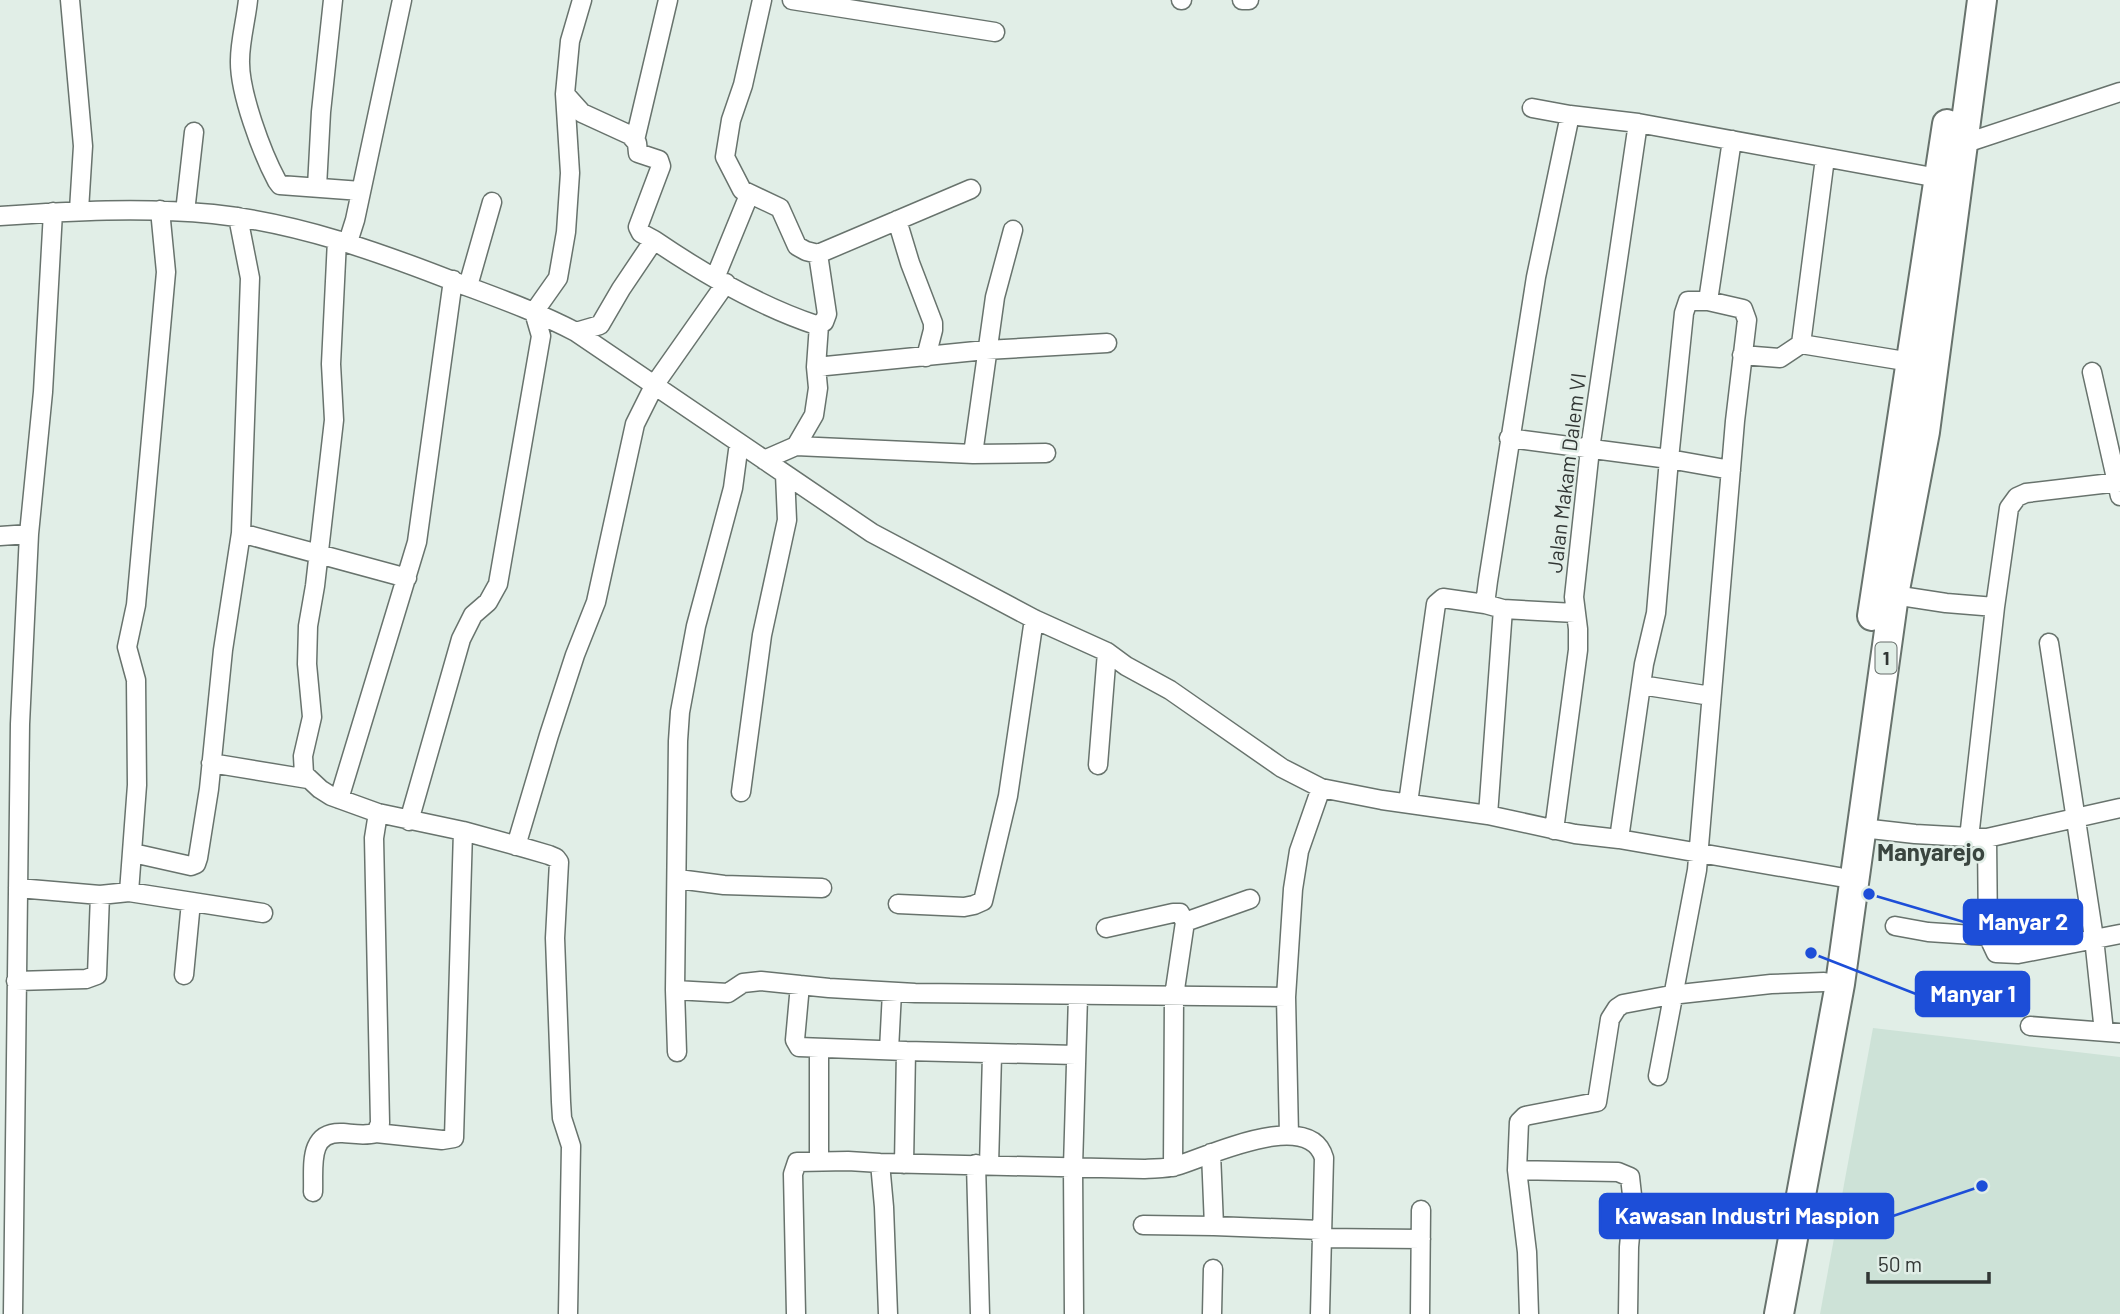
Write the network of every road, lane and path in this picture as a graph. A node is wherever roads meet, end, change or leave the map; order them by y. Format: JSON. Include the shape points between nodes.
{"nodes":[{"id":1,"x":70,"y":0,"type":"edge"},
{"id":2,"x":248,"y":0,"type":"edge"},
{"id":3,"x":333,"y":0,"type":"edge"},
{"id":4,"x":402,"y":0,"type":"edge"},
{"id":5,"x":582,"y":0,"type":"edge"},
{"id":6,"x":668,"y":0,"type":"edge"},
{"id":7,"x":762,"y":0,"type":"edge"},
{"id":8,"x":792,"y":0,"type":"edge"},
{"id":9,"x":1242,"y":0,"type":"edge"},
{"id":10,"x":1249,"y":0,"type":"edge"},
{"id":11,"x":1966,"y":0,"type":"edge"},
{"id":12,"x":1983,"y":0,"type":"edge"},
{"id":13,"x":995,"y":32,"type":"dead end"},
{"id":14,"x":2120,"y":93,"type":"edge"},
{"id":15,"x":565,"y":94,"type":"junction"},
{"id":16,"x":1532,"y":108,"type":"dead end"},
{"id":17,"x":1570,"y":115,"type":"junction"},
{"id":18,"x":1638,"y":123,"type":"junction"},
{"id":19,"x":194,"y":132,"type":"dead end"},
{"id":20,"x":635,"y":140,"type":"junction"},
{"id":21,"x":1732,"y":140,"type":"junction"},
{"id":22,"x":1963,"y":144,"type":"junction"},
{"id":23,"x":1825,"y":158,"type":"junction"},
{"id":24,"x":1938,"y":178,"type":"junction"},
{"id":25,"x":317,"y":187,"type":"junction"},
{"id":26,"x":971,"y":189,"type":"dead end"},
{"id":27,"x":361,"y":191,"type":"junction"},
{"id":28,"x":749,"y":195,"type":"junction"},
{"id":29,"x":492,"y":202,"type":"dead end"},
{"id":30,"x":79,"y":210,"type":"junction"},
{"id":31,"x":160,"y":211,"type":"junction"},
{"id":32,"x":53,"y":212,"type":"junction"},
{"id":33,"x":185,"y":212,"type":"junction"},
{"id":34,"x":0,"y":216,"type":"edge"},
{"id":35,"x":238,"y":217,"type":"junction"},
{"id":36,"x":897,"y":220,"type":"junction"},
{"id":37,"x":1013,"y":230,"type":"dead end"},
{"id":38,"x":654,"y":240,"type":"junction"},
{"id":39,"x":342,"y":241,"type":"junction"},
{"id":40,"x":818,"y":254,"type":"junction"},
{"id":41,"x":720,"y":281,"type":"junction"},
{"id":42,"x":461,"y":283,"type":"junction"},
{"id":43,"x":1708,"y":300,"type":"junction"},
{"id":44,"x":534,"y":312,"type":"junction"},
{"id":45,"x":819,"y":325,"type":"junction"},
{"id":46,"x":576,"y":332,"type":"junction"},
{"id":47,"x":1107,"y":343,"type":"dead end"},
{"id":48,"x":1801,"y":344,"type":"junction"},
{"id":49,"x":986,"y":350,"type":"junction"},
{"id":50,"x":1742,"y":355,"type":"junction"},
{"id":51,"x":926,"y":357,"type":"junction"},
{"id":52,"x":1911,"y":362,"type":"junction"},
{"id":53,"x":816,"y":367,"type":"junction"},
{"id":54,"x":2092,"y":372,"type":"dead end"},
{"id":55,"x":655,"y":384,"type":"junction"},
{"id":56,"x":1509,"y":438,"type":"junction"},
{"id":57,"x":739,"y":443,"type":"junction"},
{"id":58,"x":796,"y":446,"type":"junction"},
{"id":59,"x":1590,"y":449,"type":"junction"},
{"id":60,"x":1046,"y":453,"type":"dead end"},
{"id":61,"x":973,"y":454,"type":"junction"},
{"id":62,"x":1668,"y":459,"type":"junction"},
{"id":63,"x":764,"y":460,"type":"junction"},
{"id":64,"x":1731,"y":470,"type":"junction"},
{"id":65,"x":785,"y":474,"type":"junction"},
{"id":66,"x":2119,"y":487,"type":"edge"},
{"id":67,"x":241,"y":533,"type":"junction"},
{"id":68,"x":29,"y":534,"type":"junction"},
{"id":69,"x":0,"y":536,"type":"edge"},
{"id":70,"x":319,"y":554,"type":"junction"},
{"id":71,"x":407,"y":578,"type":"junction"},
{"id":72,"x":1907,"y":597,"type":"junction"},
{"id":73,"x":1494,"y":606,"type":"junction"},
{"id":74,"x":1994,"y":607,"type":"junction"},
{"id":75,"x":1575,"y":613,"type":"junction"},
{"id":76,"x":1034,"y":619,"type":"junction"},
{"id":77,"x":2049,"y":643,"type":"dead end"},
{"id":78,"x":1107,"y":652,"type":"junction"},
{"id":79,"x":1641,"y":685,"type":"junction"},
{"id":80,"x":1711,"y":696,"type":"junction"},
{"id":81,"x":211,"y":763,"type":"junction"},
{"id":82,"x":1098,"y":765,"type":"dead end"},
{"id":83,"x":307,"y":779,"type":"junction"},
{"id":84,"x":1321,"y":788,"type":"junction"},
{"id":85,"x":741,"y":792,"type":"dead end"},
{"id":86,"x":339,"y":799,"type":"junction"},
{"id":87,"x":1408,"y":803,"type":"junction"},
{"id":88,"x":2120,"y":808,"type":"edge"},
{"id":89,"x":378,"y":813,"type":"junction"},
{"id":90,"x":1488,"y":815,"type":"junction"},
{"id":91,"x":2076,"y":820,"type":"junction"},
{"id":92,"x":409,"y":821,"type":"junction"},
{"id":93,"x":1862,"y":828,"type":"junction"},
{"id":94,"x":1554,"y":830,"type":"junction"},
{"id":95,"x":463,"y":831,"type":"junction"},
{"id":96,"x":1978,"y":838,"type":"junction"},
{"id":97,"x":1619,"y":839,"type":"junction"},
{"id":98,"x":516,"y":846,"type":"junction"},
{"id":99,"x":1697,"y":852,"type":"junction"},
{"id":100,"x":133,"y":853,"type":"junction"},
{"id":101,"x":1839,"y":877,"type":"junction"},
{"id":102,"x":678,"y":880,"type":"junction"},
{"id":103,"x":18,"y":888,"type":"junction"},
{"id":104,"x":822,"y":888,"type":"dead end"},
{"id":105,"x":129,"y":892,"type":"junction"},
{"id":106,"x":100,"y":895,"type":"junction"},
{"id":107,"x":1250,"y":899,"type":"dead end"},
{"id":108,"x":191,"y":902,"type":"junction"},
{"id":109,"x":898,"y":904,"type":"dead end"},
{"id":110,"x":263,"y":913,"type":"dead end"},
{"id":111,"x":1185,"y":922,"type":"junction"},
{"id":112,"x":1895,"y":926,"type":"dead end"},
{"id":113,"x":1106,"y":928,"type":"dead end"},
{"id":114,"x":2120,"y":934,"type":"edge"},
{"id":115,"x":1988,"y":936,"type":"junction"},
{"id":116,"x":2094,"y":939,"type":"junction"},
{"id":117,"x":184,"y":975,"type":"dead end"},
{"id":118,"x":16,"y":981,"type":"junction"},
{"id":119,"x":1824,"y":982,"type":"junction"},
{"id":120,"x":800,"y":985,"type":"junction"},
{"id":121,"x":675,"y":990,"type":"junction"},
{"id":122,"x":892,"y":992,"type":"junction"},
{"id":123,"x":1671,"y":995,"type":"junction"},
{"id":124,"x":1078,"y":996,"type":"junction"},
{"id":125,"x":1174,"y":996,"type":"junction"},
{"id":126,"x":1286,"y":997,"type":"junction"},
{"id":127,"x":2030,"y":1026,"type":"dead end"},
{"id":128,"x":2112,"y":1032,"type":"edge"},
{"id":129,"x":819,"y":1048,"type":"junction"},
{"id":130,"x":898,"y":1050,"type":"junction"},
{"id":131,"x":677,"y":1052,"type":"dead end"},
{"id":132,"x":992,"y":1055,"type":"junction"},
{"id":133,"x":1076,"y":1055,"type":"junction"},
{"id":134,"x":7,"y":1069,"type":"edge"},
{"id":135,"x":1658,"y":1076,"type":"dead end"},
{"id":136,"x":376,"y":1133,"type":"junction"},
{"id":137,"x":1289,"y":1135,"type":"junction"},
{"id":138,"x":1211,"y":1153,"type":"junction"},
{"id":139,"x":819,"y":1161,"type":"junction"},
{"id":140,"x":880,"y":1163,"type":"junction"},
{"id":141,"x":904,"y":1164,"type":"junction"},
{"id":142,"x":983,"y":1165,"type":"junction"},
{"id":143,"x":1073,"y":1167,"type":"junction"},
{"id":144,"x":1173,"y":1167,"type":"junction"},
{"id":145,"x":1517,"y":1170,"type":"junction"},
{"id":146,"x":313,"y":1192,"type":"dead end"},
{"id":147,"x":1421,"y":1210,"type":"dead end"},
{"id":148,"x":1143,"y":1225,"type":"dead end"},
{"id":149,"x":1214,"y":1226,"type":"junction"},
{"id":150,"x":1321,"y":1234,"type":"junction"},
{"id":151,"x":1421,"y":1239,"type":"junction"},
{"id":152,"x":6,"y":1266,"type":"edge"},
{"id":153,"x":1213,"y":1269,"type":"dead end"},
{"id":154,"x":568,"y":1313,"type":"edge"},
{"id":155,"x":13,"y":1314,"type":"edge"},
{"id":156,"x":796,"y":1314,"type":"edge"},
{"id":157,"x":888,"y":1314,"type":"edge"},
{"id":158,"x":980,"y":1314,"type":"edge"},
{"id":159,"x":1074,"y":1314,"type":"edge"},
{"id":160,"x":1212,"y":1314,"type":"edge"},
{"id":161,"x":1320,"y":1314,"type":"edge"},
{"id":162,"x":1420,"y":1314,"type":"edge"},
{"id":163,"x":1529,"y":1314,"type":"edge"},
{"id":164,"x":1628,"y":1314,"type":"edge"},
{"id":165,"x":1763,"y":1314,"type":"edge"},
{"id":166,"x":1779,"y":1314,"type":"edge"}],
"edges":[{"from":1,"to":30,"type":"street","via":[[83,146]]},
{"from":2,"to":25,"type":"street","via":[[239,59],[241,86],[259,137],[278,183]]},
{"from":3,"to":25,"type":"street"},
{"from":4,"to":27,"type":"street"},
{"from":5,"to":15,"type":"street","via":[[570,41]]},
{"from":6,"to":20,"type":"street"},
{"from":7,"to":28,"type":"street","via":[[725,157],[737,185]]},
{"from":8,"to":13,"type":"street"},
{"from":9,"to":10,"type":"street"},
{"from":11,"to":24,"type":"highway","number":"1"},
{"from":12,"to":22,"type":"highway","number":"1"},
{"from":14,"to":22,"type":"street"},
{"from":15,"to":20,"type":"street","via":[[582,113]]},
{"from":15,"to":44,"type":"street","via":[[566,232],[558,278]]},
{"from":16,"to":17,"type":"street"},
{"from":17,"to":18,"type":"street"},
{"from":17,"to":56,"type":"street","via":[[1535,277]]},
{"from":18,"to":21,"type":"street"},
{"from":18,"to":59,"type":"street","name":"Jalan Makam Dalem VI"},
{"from":19,"to":33,"type":"street"},
{"from":20,"to":38,"type":"street","via":[[638,153],[661,164],[638,225],[641,233]]},
{"from":21,"to":23,"type":"street"},
{"from":21,"to":43,"type":"street"},
{"from":22,"to":72,"type":"highway","number":"1"},
{"from":23,"to":24,"type":"street"},
{"from":23,"to":48,"type":"street"},
{"from":24,"to":52,"type":"highway","number":"1"},
{"from":25,"to":27,"type":"street"},
{"from":26,"to":36,"type":"street"},
{"from":27,"to":39,"type":"street"},
{"from":28,"to":40,"type":"street","via":[[780,208],[797,246]]},
{"from":28,"to":41,"type":"street"},
{"from":29,"to":42,"type":"street"},
{"from":30,"to":31,"type":"street"},
{"from":30,"to":32,"type":"street"},
{"from":31,"to":33,"type":"street"},
{"from":31,"to":100,"type":"street","via":[[166,272],[136,604],[127,647],[136,680]]},
{"from":32,"to":34,"type":"street"},
{"from":32,"to":68,"type":"street"},
{"from":33,"to":35,"type":"street"},
{"from":35,"to":39,"type":"street"},
{"from":35,"to":67,"type":"street","via":[[250,278]]},
{"from":36,"to":40,"type":"street"},
{"from":36,"to":51,"type":"street","via":[[933,323]]},
{"from":37,"to":49,"type":"street"},
{"from":38,"to":41,"type":"street"},
{"from":38,"to":46,"type":"street","via":[[600,325]]},
{"from":39,"to":42,"type":"street"},
{"from":39,"to":70,"type":"street","via":[[331,364],[334,420]]},
{"from":40,"to":45,"type":"street","via":[[827,314]]},
{"from":41,"to":45,"type":"street"},
{"from":41,"to":55,"type":"street"},
{"from":42,"to":44,"type":"street"},
{"from":42,"to":71,"type":"street"},
{"from":43,"to":50,"type":"street","via":[[1746,311]]},
{"from":43,"to":62,"type":"street","via":[[1686,303]]},
{"from":44,"to":46,"type":"street"},
{"from":44,"to":92,"type":"street","via":[[541,336],[498,584],[461,639]]},
{"from":45,"to":53,"type":"street"},
{"from":46,"to":55,"type":"street"},
{"from":47,"to":49,"type":"street"},
{"from":48,"to":50,"type":"street","via":[[1780,358]]},
{"from":48,"to":52,"type":"street"},
{"from":49,"to":51,"type":"street"},
{"from":49,"to":61,"type":"street"},
{"from":50,"to":64,"type":"street"},
{"from":51,"to":53,"type":"street"},
{"from":52,"to":101,"type":"highway","number":"1","via":[[1875,593]]},
{"from":53,"to":58,"type":"street","via":[[817,404]]},
{"from":54,"to":66,"type":"street"},
{"from":55,"to":57,"type":"street"},
{"from":55,"to":98,"type":"street","via":[[635,424],[596,602]]},
{"from":56,"to":59,"type":"street"},
{"from":56,"to":73,"type":"street"},
{"from":57,"to":63,"type":"street"},
{"from":57,"to":102,"type":"street","via":[[733,488],[696,626],[680,712]]},
{"from":58,"to":61,"type":"street"},
{"from":58,"to":63,"type":"street"},
{"from":59,"to":62,"type":"street"},
{"from":59,"to":75,"type":"street","name":"Jalan Makam Dalem VI"},
{"from":60,"to":61,"type":"street"},
{"from":62,"to":64,"type":"street"},
{"from":62,"to":79,"type":"street","via":[[1658,600]]},
{"from":63,"to":65,"type":"street"},
{"from":64,"to":80,"type":"street"},
{"from":65,"to":76,"type":"street","via":[[872,533]]},
{"from":65,"to":85,"type":"street","via":[[787,520],[762,635]]},
{"from":66,"to":74,"type":"street","via":[[2026,493],[2013,501]]},
{"from":67,"to":70,"type":"street"},
{"from":67,"to":81,"type":"street"},
{"from":68,"to":69,"type":"street"},
{"from":68,"to":103,"type":"street"},
{"from":70,"to":71,"type":"street"},
{"from":70,"to":83,"type":"street","via":[[306,643],[312,716],[303,757]]},
{"from":71,"to":86,"type":"street"},
{"from":72,"to":74,"type":"street"},
{"from":72,"to":93,"type":"highway","number":"1"},
{"from":73,"to":75,"type":"street"},
{"from":73,"to":87,"type":"street","via":[[1443,598],[1436,604]]},
{"from":73,"to":90,"type":"street"},
{"from":74,"to":96,"type":"street"},
{"from":75,"to":94,"type":"street","name":"Jalan Makam Dalem VI","via":[[1578,650]]},
{"from":76,"to":78,"type":"street"},
{"from":76,"to":109,"type":"street","via":[[1008,796],[983,901],[964,907]]},
{"from":77,"to":91,"type":"street"},
{"from":78,"to":82,"type":"street"},
{"from":78,"to":84,"type":"street","via":[[1282,768]]},
{"from":79,"to":80,"type":"street"},
{"from":79,"to":97,"type":"street"},
{"from":80,"to":99,"type":"street"},
{"from":81,"to":83,"type":"street"},
{"from":81,"to":100,"type":"street","via":[[196,864]]},
{"from":83,"to":86,"type":"street"},
{"from":84,"to":87,"type":"street"},
{"from":84,"to":126,"type":"street","via":[[1299,851]]},
{"from":86,"to":89,"type":"street"},
{"from":87,"to":90,"type":"street"},
{"from":88,"to":91,"type":"street"},
{"from":89,"to":92,"type":"street"},
{"from":89,"to":136,"type":"street","via":[[374,838],[380,1123]]},
{"from":90,"to":94,"type":"street"},
{"from":91,"to":96,"type":"street"},
{"from":91,"to":116,"type":"street"},
{"from":92,"to":95,"type":"street"},
{"from":93,"to":96,"type":"street"},
{"from":93,"to":166,"type":"highway","number":"1","via":[[1840,984]]},
{"from":94,"to":97,"type":"street"},
{"from":95,"to":98,"type":"street"},
{"from":95,"to":136,"type":"street","via":[[454,1138]]},
{"from":96,"to":115,"type":"street"},
{"from":97,"to":99,"type":"street"},
{"from":98,"to":154,"type":"street","via":[[559,862],[555,938],[561,1102],[571,1146]]},
{"from":99,"to":101,"type":"street"},
{"from":99,"to":123,"type":"street"},
{"from":100,"to":105,"type":"street"},
{"from":101,"to":119,"type":"highway","number":"1"},
{"from":102,"to":104,"type":"street"},
{"from":102,"to":121,"type":"street"},
{"from":103,"to":106,"type":"street"},
{"from":103,"to":118,"type":"street"},
{"from":105,"to":106,"type":"street"},
{"from":105,"to":108,"type":"street"},
{"from":106,"to":118,"type":"street","via":[[97,975]]},
{"from":107,"to":111,"type":"street"},
{"from":108,"to":110,"type":"street"},
{"from":108,"to":117,"type":"street"},
{"from":111,"to":113,"type":"street","via":[[1180,913],[1173,913]]},
{"from":111,"to":125,"type":"street"},
{"from":112,"to":115,"type":"street"},
{"from":114,"to":116,"type":"street"},
{"from":115,"to":116,"type":"street","via":[[1998,954]]},
{"from":116,"to":128,"type":"street"},
{"from":118,"to":134,"type":"street"},
{"from":119,"to":123,"type":"street"},
{"from":119,"to":165,"type":"highway","number":"1"},
{"from":120,"to":121,"type":"street","via":[[761,981],[743,983],[728,993]]},
{"from":120,"to":122,"type":"street"},
{"from":120,"to":129,"type":"street","via":[[795,1040],[799,1047]]},
{"from":121,"to":131,"type":"street"},
{"from":122,"to":124,"type":"street"},
{"from":122,"to":130,"type":"street"},
{"from":123,"to":135,"type":"street"},
{"from":123,"to":145,"type":"street","via":[[1617,1008],[1610,1019],[1597,1102],[1522,1118]]},
{"from":124,"to":125,"type":"street"},
{"from":124,"to":133,"type":"street"},
{"from":125,"to":126,"type":"street"},
{"from":125,"to":144,"type":"street"},
{"from":126,"to":137,"type":"street"},
{"from":127,"to":128,"type":"street"},
{"from":129,"to":130,"type":"street"},
{"from":129,"to":139,"type":"street"},
{"from":130,"to":132,"type":"street"},
{"from":130,"to":141,"type":"street"},
{"from":132,"to":133,"type":"street"},
{"from":132,"to":142,"type":"street"},
{"from":133,"to":143,"type":"street"},
{"from":134,"to":152,"type":"street"},
{"from":136,"to":146,"type":"street","via":[[323,1138],[314,1152]]},
{"from":137,"to":138,"type":"street"},
{"from":137,"to":150,"type":"street","via":[[1307,1139],[1323,1153]]},
{"from":138,"to":144,"type":"street"},
{"from":138,"to":149,"type":"street"},
{"from":139,"to":140,"type":"street"},
{"from":139,"to":156,"type":"street","via":[[797,1161],[794,1167]]},
{"from":140,"to":141,"type":"street"},
{"from":140,"to":157,"type":"street"},
{"from":141,"to":142,"type":"street"},
{"from":142,"to":143,"type":"street"},
{"from":142,"to":158,"type":"street"},
{"from":143,"to":144,"type":"street"},
{"from":143,"to":159,"type":"street"},
{"from":145,"to":163,"type":"street"},
{"from":145,"to":164,"type":"street","via":[[1618,1172],[1630,1177]]},
{"from":147,"to":151,"type":"street"},
{"from":148,"to":149,"type":"street"},
{"from":149,"to":150,"type":"street"},
{"from":150,"to":151,"type":"street"},
{"from":150,"to":161,"type":"street"},
{"from":151,"to":162,"type":"street"},
{"from":152,"to":155,"type":"street"},
{"from":153,"to":160,"type":"street"}]}
